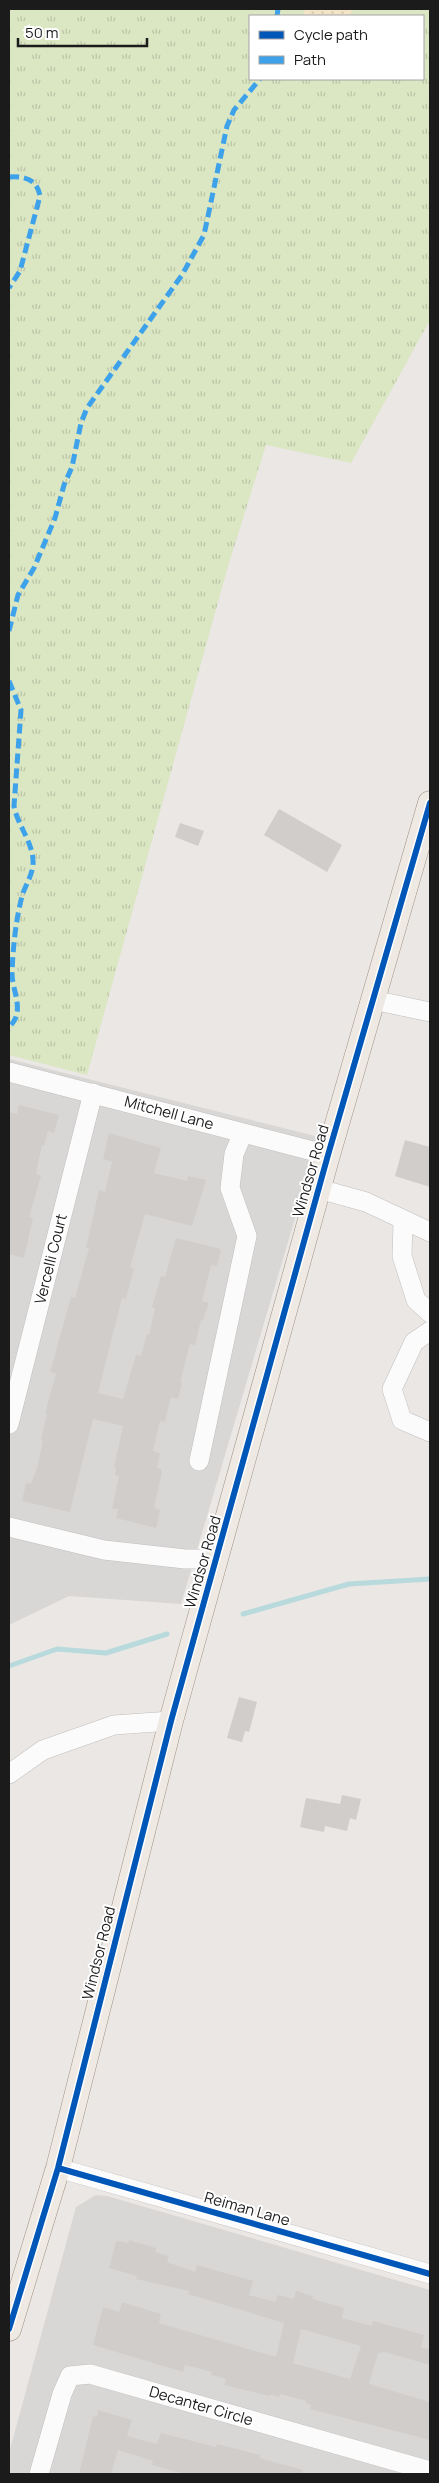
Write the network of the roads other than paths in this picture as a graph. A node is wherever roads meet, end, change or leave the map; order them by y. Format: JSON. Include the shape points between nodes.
{"nodes":[{"id":1,"x":430,"y":803,"type":"edge"},
{"id":2,"x":373,"y":1000,"type":"junction"},
{"id":3,"x":430,"y":1012,"type":"edge"},
{"id":4,"x":9,"y":1072,"type":"edge"},
{"id":5,"x":93,"y":1094,"type":"junction"},
{"id":6,"x":243,"y":1133,"type":"junction"},
{"id":7,"x":328,"y":1155,"type":"junction"},
{"id":8,"x":319,"y":1189,"type":"junction"},
{"id":9,"x":404,"y":1222,"type":"junction"},
{"id":10,"x":430,"y":1232,"type":"edge"},
{"id":11,"x":430,"y":1313,"type":"edge"},
{"id":12,"x":430,"y":1331,"type":"edge"},
{"id":13,"x":9,"y":1424,"type":"edge"},
{"id":14,"x":430,"y":1432,"type":"edge"},
{"id":15,"x":199,"y":1461,"type":"dead end"},
{"id":16,"x":9,"y":1527,"type":"edge"},
{"id":17,"x":217,"y":1558,"type":"junction"},
{"id":18,"x":170,"y":1721,"type":"junction"},
{"id":19,"x":9,"y":1774,"type":"edge"},
{"id":20,"x":58,"y":2168,"type":"junction"},
{"id":21,"x":430,"y":2274,"type":"edge"},
{"id":22,"x":9,"y":2329,"type":"edge"},
{"id":23,"x":430,"y":2471,"type":"edge"},
{"id":24,"x":39,"y":2474,"type":"edge"}],
"edges":[{"from":1,"to":2,"type":"main road","name":"Windsor Road"},
{"from":2,"to":3,"type":"street"},
{"from":2,"to":7,"type":"main road","name":"Windsor Road"},
{"from":4,"to":5,"type":"street","name":"Mitchell Lane"},
{"from":5,"to":6,"type":"street","name":"Mitchell Lane"},
{"from":5,"to":13,"type":"street","name":"Vercelli Court"},
{"from":6,"to":7,"type":"street","name":"Mitchell Lane"},
{"from":6,"to":15,"type":"street","via":[[234,1154],[230,1188],[247,1236]]},
{"from":7,"to":8,"type":"main road","name":"Windsor Road"},
{"from":8,"to":9,"type":"street","via":[[366,1202]]},
{"from":8,"to":17,"type":"main road","name":"Windsor Road"},
{"from":9,"to":10,"type":"street"},
{"from":9,"to":11,"type":"street","via":[[402,1256],[416,1300]]},
{"from":12,"to":14,"type":"street","via":[[414,1342],[392,1389],[402,1420]]},
{"from":16,"to":17,"type":"street","via":[[104,1550],[184,1559]]},
{"from":17,"to":18,"type":"main road","name":"Windsor Road"},
{"from":18,"to":19,"type":"street","via":[[114,1725],[43,1750]]},
{"from":18,"to":20,"type":"main road","name":"Windsor Road"},
{"from":20,"to":21,"type":"street","name":"Reiman Lane"},
{"from":20,"to":22,"type":"main road","name":"Windsor Road"},
{"from":23,"to":24,"type":"street","name":"Decanter Circle","via":[[90,2374],[70,2376]]}]}
